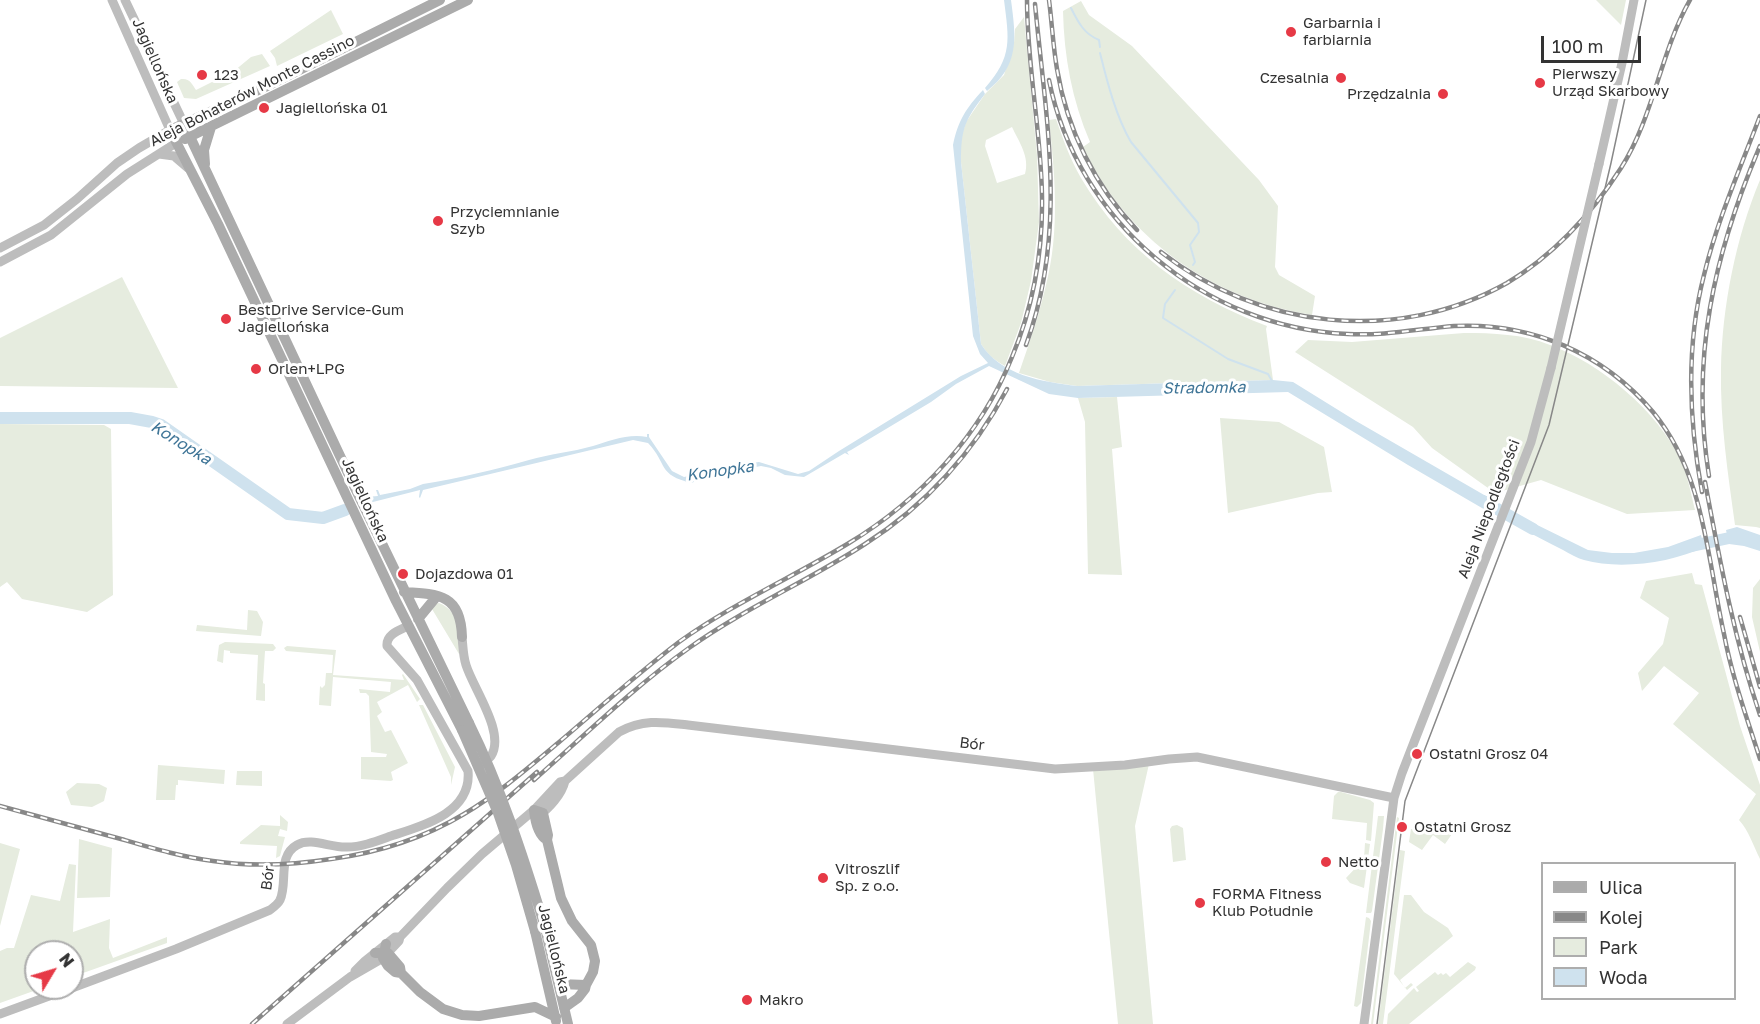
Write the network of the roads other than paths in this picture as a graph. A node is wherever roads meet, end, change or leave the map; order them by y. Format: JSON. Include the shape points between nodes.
{"nodes":[{"id":1,"x":112,"y":0,"type":"edge"},
{"id":2,"x":125,"y":0,"type":"edge"},
{"id":3,"x":440,"y":0,"type":"edge"},
{"id":4,"x":468,"y":0,"type":"edge"},
{"id":5,"x":1634,"y":0,"type":"edge"},
{"id":6,"x":161,"y":111,"type":"junction"},
{"id":7,"x":184,"y":124,"type":"junction"},
{"id":8,"x":211,"y":127,"type":"junction"},
{"id":9,"x":170,"y":130,"type":"junction"},
{"id":10,"x":189,"y":137,"type":"junction"},
{"id":11,"x":152,"y":141,"type":"junction"},
{"id":12,"x":176,"y":143,"type":"junction"},
{"id":13,"x":159,"y":154,"type":"junction"},
{"id":14,"x":189,"y":169,"type":"junction"},
{"id":15,"x":207,"y":175,"type":"junction"},
{"id":16,"x":0,"y":248,"type":"edge"},
{"id":17,"x":0,"y":262,"type":"edge"},
{"id":18,"x":351,"y":493,"type":"junction"},
{"id":19,"x":363,"y":519,"type":"junction"},
{"id":20,"x":404,"y":592,"type":"junction"},
{"id":21,"x":437,"y":596,"type":"junction"},
{"id":22,"x":413,"y":622,"type":"junction"},
{"id":23,"x":462,"y":637,"type":"joint"},
{"id":24,"x":468,"y":771,"type":"junction"},
{"id":25,"x":1394,"y":798,"type":"junction"},
{"id":26,"x":537,"y":814,"type":"junction"},
{"id":27,"x":383,"y":952,"type":"junction"},
{"id":28,"x":84,"y":983,"type":"edge"},
{"id":29,"x":586,"y":985,"type":"junction"},
{"id":30,"x":554,"y":987,"type":"junction"},
{"id":31,"x":38,"y":1000,"type":"edge"},
{"id":32,"x":535,"y":1007,"type":"junction"},
{"id":33,"x":564,"y":1008,"type":"junction"},
{"id":34,"x":0,"y":1014,"type":"edge"},
{"id":35,"x":556,"y":1021,"type":"edge"},
{"id":36,"x":287,"y":1024,"type":"edge"},
{"id":37,"x":568,"y":1024,"type":"edge"},
{"id":38,"x":1364,"y":1024,"type":"edge"}],
"edges":[{"from":1,"to":6,"type":"street","name":"Jagiellońska"},
{"from":2,"to":7,"type":"street","name":"Jagiellońska"},
{"from":3,"to":7,"type":"main road","name":"Aleja Bohaterów Monte Cassino"},
{"from":4,"to":8,"type":"main road","name":"Aleja Bohaterów Monte Cassino"},
{"from":5,"to":25,"type":"street","name":"Aleja Niepodległości","bridge":true,"via":[[1599,164],[1531,442]]},
{"from":6,"to":9,"type":"street","name":"Jagiellońska"},
{"from":6,"to":11,"type":"street","via":[[160,127]]},
{"from":7,"to":9,"type":"main road","name":"Aleja Bohaterów Monte Cassino"},
{"from":7,"to":10,"type":"main road","name":"Jagiellońska"},
{"from":8,"to":10,"type":"main road","name":"Aleja Bohaterów Monte Cassino"},
{"from":8,"to":15,"type":"main road","via":[[204,150]]},
{"from":9,"to":11,"type":"street","name":"Aleja Bohaterów Monte Cassino"},
{"from":9,"to":12,"type":"main road","name":"Jagiellońska"},
{"from":10,"to":12,"type":"main road","name":"Aleja Bohaterów Monte Cassino"},
{"from":10,"to":15,"type":"main road","name":"Jagiellońska"},
{"from":11,"to":16,"type":"street","name":"Aleja Bohaterów Monte Cassino","via":[[117,163],[44,225]]},
{"from":12,"to":13,"type":"street","name":"Aleja Bohaterów Monte Cassino"},
{"from":12,"to":14,"type":"main road","name":"Jagiellońska"},
{"from":13,"to":14,"type":"street","via":[[174,156]]},
{"from":13,"to":17,"type":"street","name":"Aleja Bohaterów Monte Cassino","via":[[127,174],[51,235]]},
{"from":14,"to":18,"type":"main road","name":"Jagiellońska"},
{"from":15,"to":18,"type":"main road","name":"Jagiellońska"},
{"from":18,"to":19,"type":"main road","name":"Jagiellońska"},
{"from":19,"to":20,"type":"main road","name":"Jagiellońska"},
{"from":19,"to":22,"type":"main road","name":"Jagiellońska"},
{"from":20,"to":21,"type":"main road"},
{"from":20,"to":22,"type":"main road","name":"Jagiellońska"},
{"from":21,"to":22,"type":"main road"},
{"from":21,"to":23,"type":"main road","via":[[457,609]]},
{"from":22,"to":24,"type":"street","via":[[391,636],[387,646],[417,680]]},
{"from":22,"to":30,"type":"main road","name":"Jagiellońska","bridge":true,"via":[[466,726],[539,928]]},
{"from":23,"to":24,"type":"street","via":[[465,663],[495,737],[490,758]]},
{"from":24,"to":28,"type":"street","name":"Bór","via":[[465,791],[443,817],[360,845],[297,845],[286,857],[280,899],[270,910]]},
{"from":25,"to":26,"type":"street","name":"Bór","via":[[1197,757],[1055,769],[652,722],[619,732],[560,782]]},
{"from":25,"to":38,"type":"street","name":"Aleja Niepodległości"},
{"from":26,"to":27,"type":"street","name":"Bór","via":[[482,854],[399,941]]},
{"from":26,"to":29,"type":"main road","via":[[558,891],[593,949],[594,966]]},
{"from":27,"to":32,"type":"main road","via":[[420,992],[443,1009],[479,1016]]},
{"from":27,"to":36,"type":"street"},
{"from":29,"to":30,"type":"main road"},
{"from":29,"to":33,"type":"main road","via":[[578,998]]},
{"from":30,"to":32,"type":"main road","via":[[541,996]]},
{"from":30,"to":33,"type":"main road","name":"Jagiellońska"},
{"from":30,"to":35,"type":"main road","name":"Jagiellońska"},
{"from":31,"to":34,"type":"street","name":"Bór"},
{"from":32,"to":35,"type":"main road"},
{"from":33,"to":37,"type":"main road","name":"Jagiellońska"}]}
